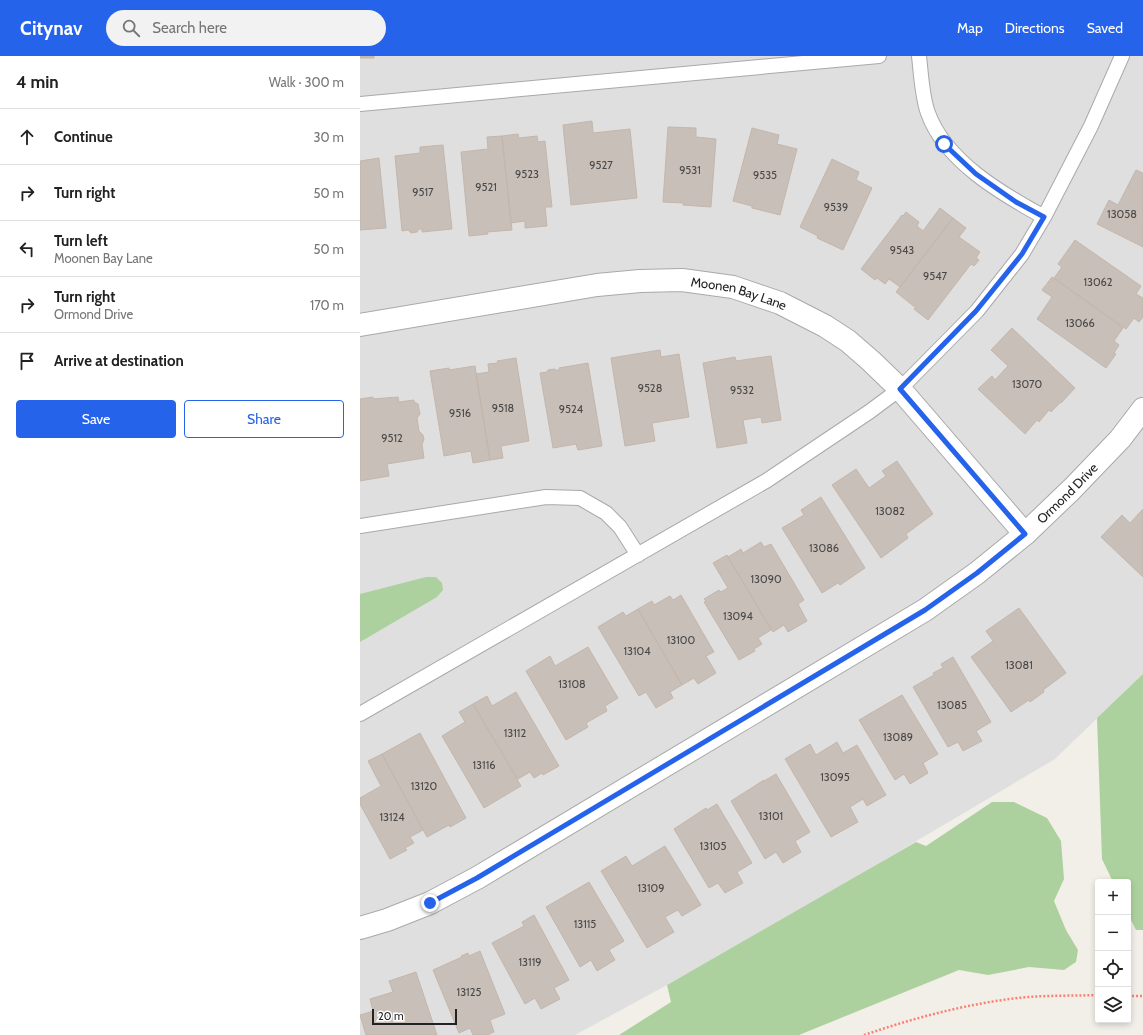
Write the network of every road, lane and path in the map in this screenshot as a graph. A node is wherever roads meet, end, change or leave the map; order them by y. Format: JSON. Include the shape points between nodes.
{"nodes":[{"id":1,"x":879,"y":56,"type":"edge"},
{"id":2,"x":919,"y":56,"type":"edge"},
{"id":3,"x":1122,"y":56,"type":"edge"},
{"id":4,"x":360,"y":104,"type":"edge"},
{"id":5,"x":1044,"y":217,"type":"junction"},
{"id":6,"x":360,"y":325,"type":"edge"},
{"id":7,"x":900,"y":389,"type":"junction"},
{"id":8,"x":1143,"y":409,"type":"edge"},
{"id":9,"x":360,"y":526,"type":"edge"},
{"id":10,"x":1025,"y":534,"type":"junction"},
{"id":11,"x":638,"y":555,"type":"junction"},
{"id":12,"x":360,"y":714,"type":"edge"},
{"id":13,"x":360,"y":928,"type":"edge"},
{"id":14,"x":1095,"y":995,"type":"edge"},
{"id":15,"x":1131,"y":996,"type":"edge"},
{"id":16,"x":1143,"y":996,"type":"edge"},
{"id":17,"x":864,"y":1035,"type":"edge"}],
"edges":[{"from":1,"to":4,"type":"lane"},
{"from":2,"to":5,"type":"lane","via":[[928,113],[944,144],[976,174],[1016,202]]},
{"from":3,"to":5,"type":"lane","via":[[1091,126]]},
{"from":5,"to":7,"type":"lane","via":[[1022,254],[976,311]]},
{"from":6,"to":7,"type":"street","name":"Moonen Bay Lane","via":[[597,285],[682,280],[733,287],[800,313],[848,341]]},
{"from":7,"to":10,"type":"street","name":"Moonen Bay Lane"},
{"from":7,"to":11,"type":"lane","via":[[766,481]]},
{"from":8,"to":10,"type":"street","name":"Ormond Drive","via":[[1120,439]]},
{"from":9,"to":11,"type":"lane","via":[[546,498],[580,498],[606,513],[620,528]]},
{"from":10,"to":13,"type":"street","name":"Ormond Drive","via":[[977,573],[925,610],[484,874],[430,903]]},
{"from":11,"to":12,"type":"lane"},
{"from":14,"to":17,"type":"path","via":[[1018,998],[977,1005],[918,1018]]},
{"from":15,"to":16,"type":"path"}]}
